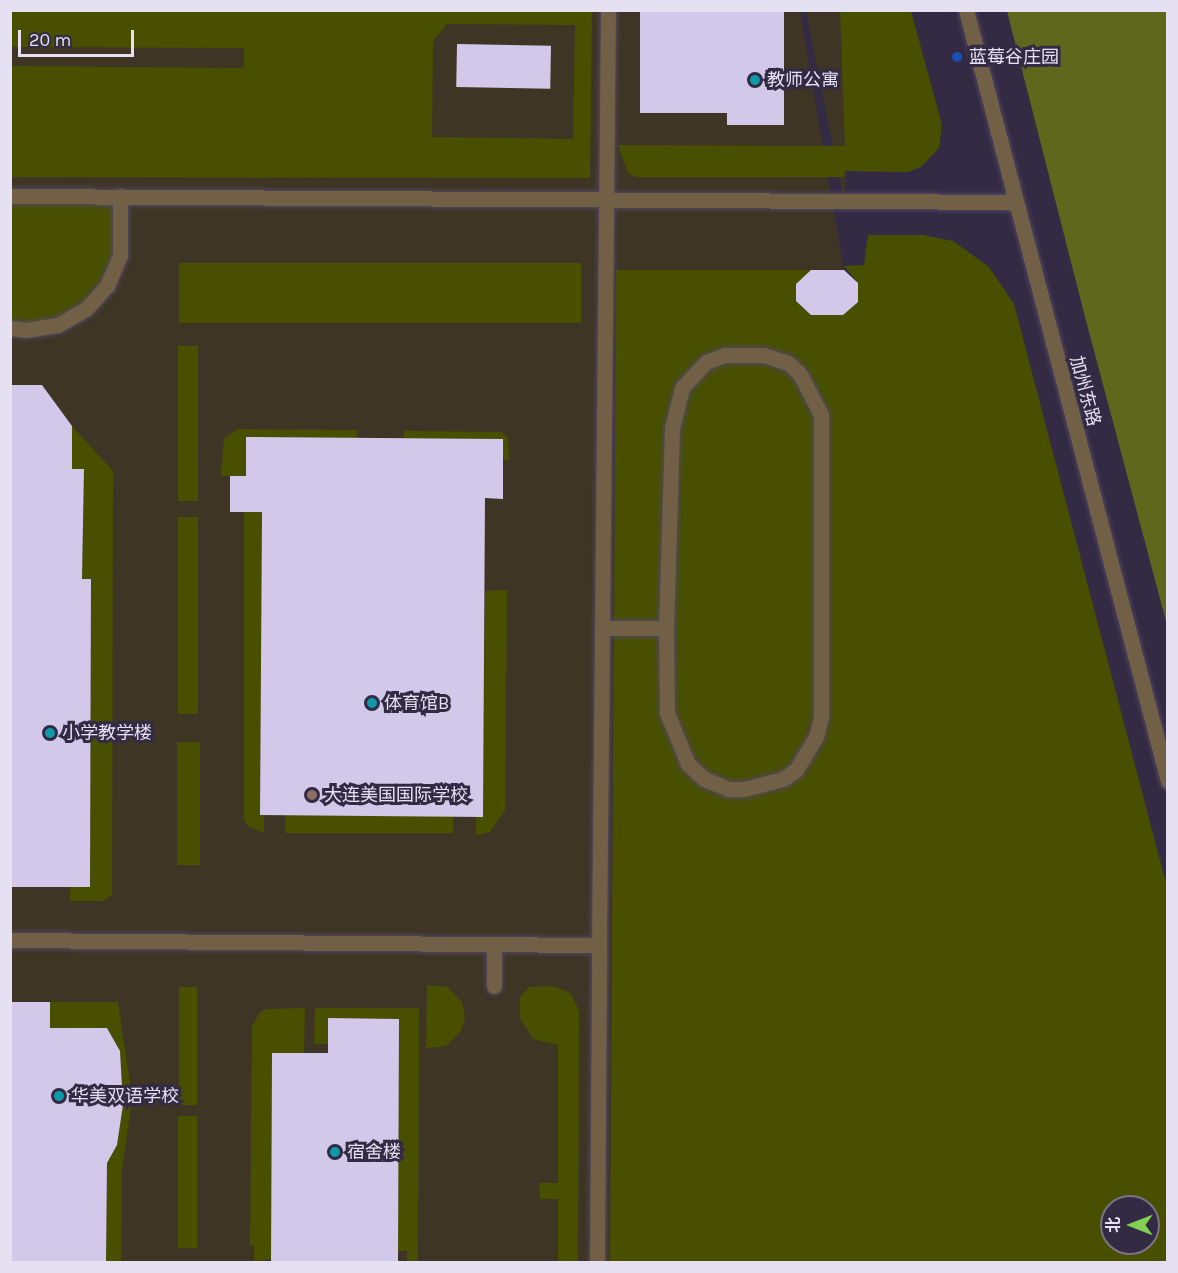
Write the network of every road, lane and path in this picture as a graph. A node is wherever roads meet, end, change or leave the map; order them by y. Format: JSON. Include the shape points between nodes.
{"nodes":[{"id":1,"x":608,"y":10,"type":"edge"},
{"id":2,"x":966,"y":10,"type":"edge"},
{"id":3,"x":10,"y":196,"type":"edge"},
{"id":4,"x":120,"y":196,"type":"junction"},
{"id":5,"x":606,"y":199,"type":"junction"},
{"id":6,"x":1015,"y":202,"type":"junction"},
{"id":7,"x":10,"y":328,"type":"edge"},
{"id":8,"x":602,"y":628,"type":"junction"},
{"id":9,"x":666,"y":628,"type":"junction"},
{"id":10,"x":1167,"y":781,"type":"edge"},
{"id":11,"x":10,"y":940,"type":"edge"},
{"id":12,"x":494,"y":944,"type":"junction"},
{"id":13,"x":598,"y":945,"type":"junction"},
{"id":14,"x":494,"y":986,"type":"dead end"},
{"id":15,"x":597,"y":1263,"type":"edge"}],
"edges":[{"from":1,"to":5,"type":"street"},
{"from":2,"to":6,"type":"street","name":"加州东路"},
{"from":3,"to":4,"type":"street"},
{"from":4,"to":5,"type":"street"},
{"from":4,"to":7,"type":"street","via":[[120,256],[107,286],[86,309],[58,325]]},
{"from":5,"to":6,"type":"street"},
{"from":5,"to":8,"type":"street"},
{"from":6,"to":10,"type":"street","name":"加州东路"},
{"from":8,"to":9,"type":"street"},
{"from":8,"to":13,"type":"street"},
{"from":9,"to":9,"type":"street","via":[[667,713],[675,742],[688,764],[704,779],[729,789],[759,787],[796,770],[816,737],[821,707],[821,416],[800,374],[788,363],[763,355],[725,355],[706,362],[682,388],[672,428]]},
{"from":11,"to":12,"type":"street"},
{"from":12,"to":13,"type":"street"},
{"from":12,"to":14,"type":"street"},
{"from":13,"to":15,"type":"street"}]}
